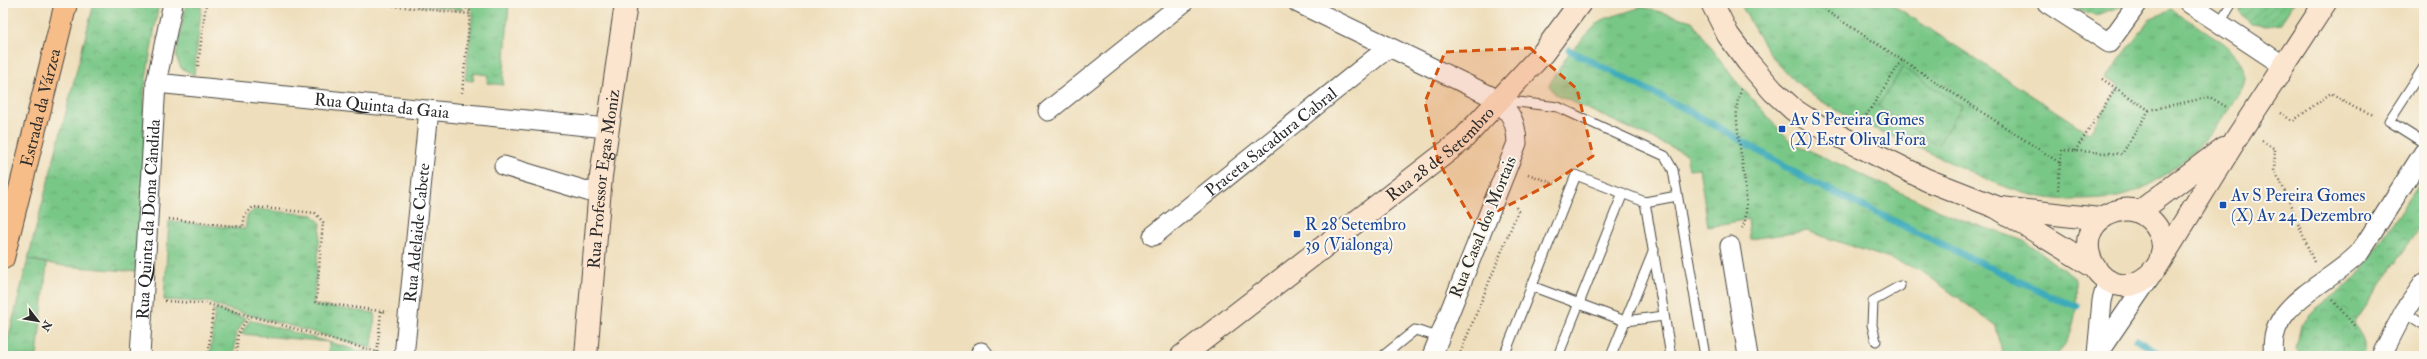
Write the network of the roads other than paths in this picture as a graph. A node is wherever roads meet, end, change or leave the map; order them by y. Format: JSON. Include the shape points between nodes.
{"nodes":[{"id":1,"x":66,"y":3,"type":"edge"},
{"id":2,"x":172,"y":3,"type":"edge"},
{"id":3,"x":626,"y":3,"type":"edge"},
{"id":4,"x":1183,"y":3,"type":"edge"},
{"id":5,"x":1298,"y":3,"type":"edge"},
{"id":6,"x":2047,"y":3,"type":"edge"},
{"id":7,"x":2138,"y":3,"type":"edge"},
{"id":8,"x":2189,"y":3,"type":"edge"},
{"id":9,"x":2232,"y":3,"type":"edge"},
{"id":10,"x":2325,"y":3,"type":"edge"},
{"id":11,"x":1582,"y":4,"type":"edge"},
{"id":12,"x":1709,"y":5,"type":"edge"},
{"id":13,"x":2220,"y":22,"type":"junction"},
{"id":14,"x":1390,"y":48,"type":"junction"},
{"id":15,"x":2284,"y":66,"type":"junction"},
{"id":16,"x":2424,"y":67,"type":"edge"},
{"id":17,"x":156,"y":83,"type":"junction"},
{"id":18,"x":1499,"y":100,"type":"junction"},
{"id":19,"x":429,"y":110,"type":"junction"},
{"id":20,"x":1048,"y":111,"type":"dead end"},
{"id":21,"x":607,"y":128,"type":"junction"},
{"id":22,"x":2236,"y":139,"type":"junction"},
{"id":23,"x":2424,"y":143,"type":"edge"},
{"id":24,"x":2424,"y":152,"type":"edge"},
{"id":25,"x":504,"y":166,"type":"dead end"},
{"id":26,"x":1623,"y":193,"type":"junction"},
{"id":27,"x":600,"y":195,"type":"junction"},
{"id":28,"x":1677,"y":196,"type":"junction"},
{"id":29,"x":1645,"y":202,"type":"junction"},
{"id":30,"x":1996,"y":207,"type":"junction"},
{"id":31,"x":2139,"y":212,"type":"junction"},
{"id":32,"x":2100,"y":219,"type":"junction"},
{"id":33,"x":1153,"y":236,"type":"dead end"},
{"id":34,"x":1730,"y":246,"type":"road end"},
{"id":35,"x":1654,"y":250,"type":"junction"},
{"id":36,"x":3,"y":258,"type":"edge"},
{"id":37,"x":2092,"y":266,"type":"junction"},
{"id":38,"x":2156,"y":267,"type":"junction"},
{"id":39,"x":2107,"y":282,"type":"junction"},
{"id":40,"x":2424,"y":283,"type":"edge"},
{"id":41,"x":1531,"y":286,"type":"junction"},
{"id":42,"x":1900,"y":286,"type":"dead end"},
{"id":43,"x":1578,"y":304,"type":"junction"},
{"id":44,"x":2404,"y":312,"type":"junction"},
{"id":45,"x":1664,"y":316,"type":"junction"},
{"id":46,"x":1625,"y":321,"type":"junction"},
{"id":47,"x":2424,"y":325,"type":"edge"},
{"id":48,"x":1439,"y":337,"type":"junction"},
{"id":49,"x":1876,"y":341,"type":"dead end"},
{"id":50,"x":140,"y":356,"type":"edge"},
{"id":51,"x":404,"y":356,"type":"edge"},
{"id":52,"x":586,"y":356,"type":"edge"},
{"id":53,"x":1182,"y":356,"type":"edge"},
{"id":54,"x":1383,"y":356,"type":"edge"},
{"id":55,"x":1432,"y":356,"type":"edge"},
{"id":56,"x":1504,"y":356,"type":"edge"},
{"id":57,"x":1558,"y":356,"type":"edge"},
{"id":58,"x":1611,"y":356,"type":"edge"},
{"id":59,"x":1671,"y":356,"type":"edge"},
{"id":60,"x":1705,"y":356,"type":"edge"},
{"id":61,"x":1748,"y":356,"type":"edge"},
{"id":62,"x":2097,"y":356,"type":"edge"},
{"id":63,"x":2274,"y":356,"type":"edge"},
{"id":64,"x":2380,"y":356,"type":"edge"}],
"edges":[{"from":1,"to":36,"type":"main road","name":"Estrada da Várzea"},
{"from":2,"to":17,"type":"street","name":"Rua Quinta da Dona Cândida"},
{"from":3,"to":21,"type":"street","name":"Rua Professor Egas Moniz"},
{"from":4,"to":20,"type":"street"},
{"from":5,"to":14,"type":"street"},
{"from":6,"to":7,"type":"street","via":[[2109,43]]},
{"from":8,"to":13,"type":"street"},
{"from":9,"to":13,"type":"lane"},
{"from":10,"to":15,"type":"street"},
{"from":11,"to":18,"type":"street","name":"Rua 28 de Setembro","via":[[1543,54]]},
{"from":12,"to":30,"type":"street","via":[[1748,62],[1773,91],[1794,110],[1817,125],[1927,180]]},
{"from":13,"to":15,"type":"street"},
{"from":14,"to":18,"type":"street"},
{"from":14,"to":33,"type":"street","name":"Praceta Sacadura Cabral"},
{"from":15,"to":22,"type":"street"},
{"from":16,"to":23,"type":"lane","via":[[2390,121]]},
{"from":17,"to":19,"type":"street","name":"Rua Quinta da Gaia"},
{"from":17,"to":50,"type":"street","name":"Rua Quinta da Dona Cândida"},
{"from":18,"to":28,"type":"lane","via":[[1558,107],[1664,156],[1672,170]]},
{"from":18,"to":48,"type":"street","name":"Rua Casal dos Mortais","via":[[1511,115],[1516,127],[1516,143],[1494,206]]},
{"from":18,"to":53,"type":"street","name":"Rua 28 de Setembro","via":[[1461,141]]},
{"from":19,"to":21,"type":"street","name":"Rua Quinta da Gaia"},
{"from":19,"to":51,"type":"street","name":"Rua Adelaide Cabete"},
{"from":21,"to":27,"type":"street","name":"Rua Professor Egas Moniz"},
{"from":22,"to":31,"type":"street"},
{"from":22,"to":38,"type":"street"},
{"from":24,"to":63,"type":"street","via":[[2360,252],[2348,265],[2293,304],[2281,317],[2274,330]]},
{"from":25,"to":27,"type":"street"},
{"from":26,"to":29,"type":"lane"},
{"from":26,"to":41,"type":"lane","via":[[1576,175]]},
{"from":26,"to":43,"type":"lane"},
{"from":27,"to":52,"type":"street","name":"Rua Professor Egas Moniz"},
{"from":28,"to":29,"type":"lane"},
{"from":28,"to":60,"type":"lane"},
{"from":29,"to":35,"type":"lane"},
{"from":30,"to":32,"type":"street"},
{"from":30,"to":37,"type":"street"},
{"from":31,"to":32,"type":"street","via":[[2126,209],[2112,212]]},
{"from":31,"to":38,"type":"street","via":[[2150,218],[2158,229],[2163,246]]},
{"from":32,"to":37,"type":"street","via":[[2092,229],[2088,241],[2088,254]]},
{"from":34,"to":61,"type":"street"},
{"from":35,"to":45,"type":"lane"},
{"from":35,"to":46,"type":"lane"},
{"from":37,"to":39,"type":"street"},
{"from":38,"to":39,"type":"street","via":[[2133,284]]},
{"from":38,"to":62,"type":"street"},
{"from":39,"to":62,"type":"street","via":[[2102,302]]},
{"from":40,"to":44,"type":"street"},
{"from":41,"to":43,"type":"lane"},
{"from":41,"to":56,"type":"lane"},
{"from":42,"to":49,"type":"lane","via":[[1873,301],[1872,324]]},
{"from":43,"to":46,"type":"lane"},
{"from":43,"to":57,"type":"lane"},
{"from":44,"to":47,"type":"lane"},
{"from":44,"to":64,"type":"street"},
{"from":45,"to":46,"type":"lane"},
{"from":45,"to":59,"type":"lane"},
{"from":46,"to":58,"type":"lane"},
{"from":48,"to":54,"type":"lane","via":[[1415,330]]},
{"from":48,"to":55,"type":"street","name":"Rua Casal dos Mortais"}]}
